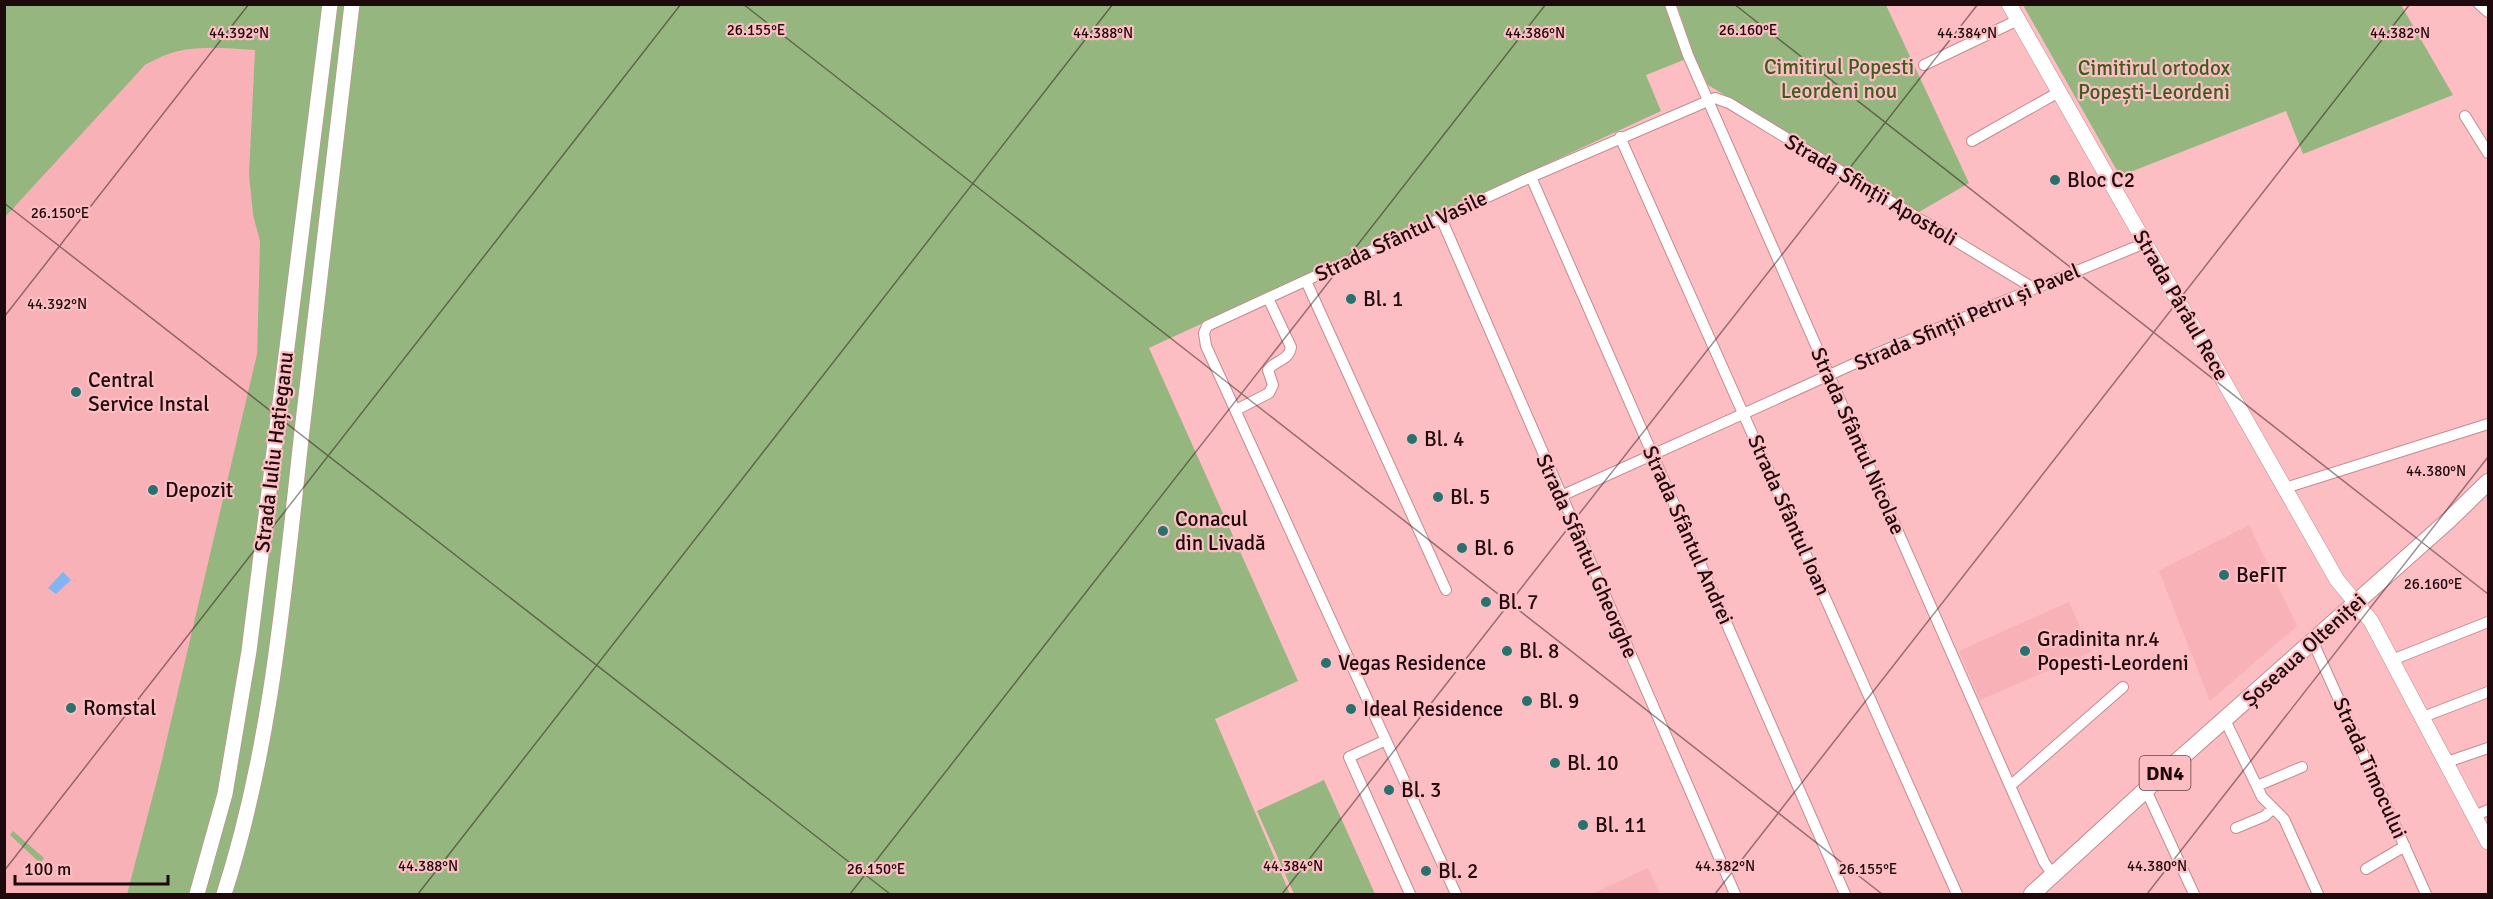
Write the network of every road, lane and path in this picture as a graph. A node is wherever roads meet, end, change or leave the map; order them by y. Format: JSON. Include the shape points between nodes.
{"nodes":[{"id":1,"x":330,"y":4,"type":"edge"},
{"id":2,"x":352,"y":4,"type":"edge"},
{"id":3,"x":1670,"y":4,"type":"edge"},
{"id":4,"x":2009,"y":4,"type":"edge"},
{"id":5,"x":2479,"y":4,"type":"edge"},
{"id":6,"x":2488,"y":12,"type":"edge"},
{"id":7,"x":2018,"y":20,"type":"junction"},
{"id":8,"x":1924,"y":65,"type":"dead end"},
{"id":9,"x":2059,"y":92,"type":"junction"},
{"id":10,"x":1708,"y":99,"type":"junction"},
{"id":11,"x":2464,"y":116,"type":"dead end"},
{"id":12,"x":1620,"y":137,"type":"junction"},
{"id":13,"x":1972,"y":141,"type":"dead end"},
{"id":14,"x":2488,"y":153,"type":"edge"},
{"id":15,"x":1531,"y":177,"type":"junction"},
{"id":16,"x":1441,"y":218,"type":"junction"},
{"id":17,"x":2145,"y":243,"type":"junction"},
{"id":18,"x":1306,"y":281,"type":"junction"},
{"id":19,"x":2033,"y":288,"type":"junction"},
{"id":20,"x":1268,"y":298,"type":"junction"},
{"id":21,"x":1830,"y":375,"type":"junction"},
{"id":22,"x":1236,"y":410,"type":"junction"},
{"id":23,"x":279,"y":412,"type":"junction"},
{"id":24,"x":1744,"y":413,"type":"junction"},
{"id":25,"x":303,"y":415,"type":"junction"},
{"id":26,"x":2488,"y":424,"type":"edge"},
{"id":27,"x":1653,"y":455,"type":"junction"},
{"id":28,"x":2488,"y":482,"type":"edge"},
{"id":29,"x":2285,"y":488,"type":"junction"},
{"id":30,"x":1561,"y":496,"type":"junction"},
{"id":31,"x":1446,"y":590,"type":"dead end"},
{"id":32,"x":2357,"y":603,"type":"junction"},
{"id":33,"x":2488,"y":622,"type":"edge"},
{"id":34,"x":2313,"y":642,"type":"junction"},
{"id":35,"x":2392,"y":660,"type":"junction"},
{"id":36,"x":2123,"y":687,"type":"dead end"},
{"id":37,"x":2488,"y":692,"type":"edge"},
{"id":38,"x":2423,"y":717,"type":"junction"},
{"id":39,"x":2225,"y":720,"type":"junction"},
{"id":40,"x":1386,"y":740,"type":"junction"},
{"id":41,"x":2488,"y":748,"type":"edge"},
{"id":42,"x":2447,"y":762,"type":"junction"},
{"id":43,"x":2302,"y":767,"type":"dead end"},
{"id":44,"x":2010,"y":786,"type":"junction"},
{"id":45,"x":2257,"y":786,"type":"junction"},
{"id":46,"x":2146,"y":790,"type":"junction"},
{"id":47,"x":2274,"y":808,"type":"junction"},
{"id":48,"x":2482,"y":813,"type":"edge"},
{"id":49,"x":2236,"y":828,"type":"dead end"},
{"id":50,"x":2488,"y":842,"type":"edge"},
{"id":51,"x":2405,"y":846,"type":"junction"},
{"id":52,"x":2366,"y":869,"type":"dead end"},
{"id":53,"x":2054,"y":875,"type":"junction"},
{"id":54,"x":197,"y":894,"type":"edge"},
{"id":55,"x":224,"y":894,"type":"edge"},
{"id":56,"x":1410,"y":894,"type":"edge"},
{"id":57,"x":1456,"y":894,"type":"edge"},
{"id":58,"x":1735,"y":894,"type":"edge"},
{"id":59,"x":1845,"y":894,"type":"edge"},
{"id":60,"x":1957,"y":894,"type":"edge"},
{"id":61,"x":2032,"y":894,"type":"edge"},
{"id":62,"x":2194,"y":894,"type":"edge"},
{"id":63,"x":2318,"y":894,"type":"edge"},
{"id":64,"x":2426,"y":894,"type":"edge"}],
"edges":[{"from":1,"to":23,"type":"main road","name":"Strada Iuliu Hațieganu"},
{"from":2,"to":25,"type":"main road","name":"Strada Iuliu Hațieganu"},
{"from":3,"to":10,"type":"street","name":"Strada Sfântul Nicolae"},
{"from":4,"to":7,"type":"main road","name":"Strada Pârâul Rece"},
{"from":5,"to":6,"type":"street"},
{"from":7,"to":8,"type":"street"},
{"from":7,"to":9,"type":"main road","name":"Strada Pârâul Rece"},
{"from":9,"to":13,"type":"street"},
{"from":9,"to":17,"type":"main road","name":"Strada Pârâul Rece"},
{"from":10,"to":12,"type":"street","name":"Strada Sfântul Vasile"},
{"from":10,"to":19,"type":"street","name":"Strada Sfinții Apostoli","via":[[1729,103]]},
{"from":10,"to":21,"type":"street","name":"Strada Sfântul Nicolae"},
{"from":11,"to":14,"type":"street"},
{"from":12,"to":15,"type":"street","name":"Strada Sfântul Vasile"},
{"from":12,"to":24,"type":"street","name":"Strada Sfântul Ioan"},
{"from":15,"to":16,"type":"street","name":"Strada Sfântul Vasile"},
{"from":15,"to":27,"type":"street","name":"Strada Sfântul Andrei"},
{"from":16,"to":18,"type":"street","name":"Strada Sfântul Vasile"},
{"from":16,"to":30,"type":"street","name":"Strada Sfântul Gheorghe"},
{"from":17,"to":19,"type":"street","name":"Strada Sfinții Petru și Pavel"},
{"from":17,"to":29,"type":"main road","name":"Strada Pârâul Rece"},
{"from":18,"to":20,"type":"street"},
{"from":18,"to":31,"type":"street","name":"Strada Sfântul Vasile"},
{"from":19,"to":21,"type":"street","name":"Strada Sfinții Petru și Pavel"},
{"from":20,"to":22,"type":"street","via":[[1291,351],[1270,366],[1273,385],[1269,393]]},
{"from":20,"to":22,"type":"street","via":[[1212,323],[1204,333],[1206,346]]},
{"from":21,"to":24,"type":"street","name":"Strada Sfinții Petru și Pavel"},
{"from":21,"to":44,"type":"street","name":"Strada Sfântul Nicolae"},
{"from":22,"to":40,"type":"street"},
{"from":23,"to":25,"type":"main road"},
{"from":23,"to":54,"type":"main road","name":"Strada Iuliu Hațieganu","via":[[235,741],[221,812]]},
{"from":24,"to":27,"type":"street","name":"Strada Sfinții Petru și Pavel"},
{"from":24,"to":60,"type":"street","name":"Strada Sfântul Ioan"},
{"from":25,"to":55,"type":"main road","name":"Strada Iuliu Hațieganu","via":[[260,751],[246,819]]},
{"from":26,"to":29,"type":"street"},
{"from":27,"to":30,"type":"street","name":"Strada Sfinții Petru și Pavel"},
{"from":27,"to":59,"type":"street","name":"Strada Sfântul Andrei"},
{"from":28,"to":32,"type":"main road","name":"Șoseaua Olteniței","number":"DN4"},
{"from":29,"to":32,"type":"main road","name":"Strada Pârâul Rece","via":[[2337,580]]},
{"from":30,"to":58,"type":"street","name":"Strada Sfântul Gheorghe"},
{"from":32,"to":34,"type":"main road","name":"Șoseaua Olteniței","number":"DN4"},
{"from":32,"to":35,"type":"main road","name":"Strada Pârâul Rece"},
{"from":33,"to":35,"type":"street"},
{"from":34,"to":39,"type":"main road","name":"Șoseaua Olteniței","number":"DN4"},
{"from":34,"to":51,"type":"street","name":"Strada Timocului"},
{"from":35,"to":38,"type":"main road","name":"Strada Pârâul Rece"},
{"from":36,"to":44,"type":"street"},
{"from":37,"to":38,"type":"street"},
{"from":38,"to":42,"type":"main road","name":"Strada Pârâul Rece"},
{"from":39,"to":45,"type":"street","name":"Șoseaua Olteniței"},
{"from":39,"to":46,"type":"main road","name":"Șoseaua Olteniței","number":"DN4"},
{"from":40,"to":56,"type":"street","via":[[1349,757]]},
{"from":40,"to":57,"type":"street"},
{"from":41,"to":42,"type":"street"},
{"from":42,"to":48,"type":"main road","name":"Strada Pârâul Rece"},
{"from":43,"to":45,"type":"street"},
{"from":44,"to":53,"type":"street","name":"Strada Sfântul Nicolae","via":[[2044,862]]},
{"from":45,"to":47,"type":"street","name":"Șoseaua Olteniței","via":[[2266,804]]},
{"from":46,"to":53,"type":"main road","name":"Șoseaua Olteniței","number":"DN4"},
{"from":46,"to":62,"type":"street"},
{"from":47,"to":49,"type":"street"},
{"from":47,"to":63,"type":"street","name":"Șoseaua Olteniței","via":[[2284,819]]},
{"from":48,"to":50,"type":"main road","name":"Strada Pârâul Rece"},
{"from":51,"to":52,"type":"street"},
{"from":51,"to":64,"type":"street","name":"Strada Timocului"},
{"from":53,"to":61,"type":"main road","name":"Șoseaua Olteniței","number":"DN4"}]}
